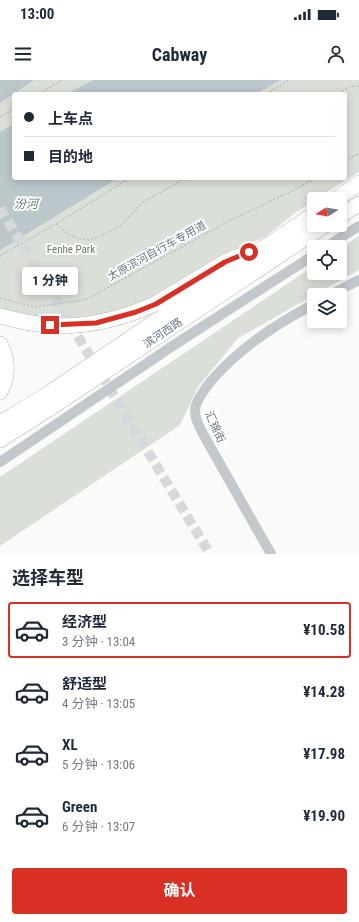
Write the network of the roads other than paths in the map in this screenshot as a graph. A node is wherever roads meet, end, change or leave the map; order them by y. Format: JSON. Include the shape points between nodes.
{"nodes":[{"id":1,"x":359,"y":183,"type":"edge"},
{"id":2,"x":346,"y":192,"type":"edge"},
{"id":3,"x":359,"y":204,"type":"edge"},
{"id":4,"x":347,"y":212,"type":"edge"},
{"id":5,"x":307,"y":219,"type":"edge"},
{"id":6,"x":359,"y":226,"type":"edge"},
{"id":7,"x":314,"y":232,"type":"edge"},
{"id":8,"x":337,"y":240,"type":"edge"},
{"id":9,"x":273,"y":241,"type":"junction"},
{"id":10,"x":307,"y":259,"type":"edge"},
{"id":11,"x":359,"y":280,"type":"edge"},
{"id":12,"x":344,"y":288,"type":"edge"},
{"id":13,"x":307,"y":308,"type":"edge"},
{"id":14,"x":0,"y":316,"type":"edge"},
{"id":15,"x":0,"y":344,"type":"edge"},
{"id":16,"x":0,"y":392,"type":"edge"},
{"id":17,"x":0,"y":424,"type":"edge"},
{"id":18,"x":26,"y":424,"type":"junction"},
{"id":19,"x":0,"y":440,"type":"edge"},
{"id":20,"x":0,"y":452,"type":"edge"},
{"id":21,"x":0,"y":462,"type":"edge"},
{"id":22,"x":271,"y":554,"type":"edge"}],
"edges":[{"from":1,"to":2,"type":"highway"},
{"from":3,"to":4,"type":"highway"},
{"from":5,"to":9,"type":"highway","name":"滨河西路"},
{"from":6,"to":8,"type":"street"},
{"from":7,"to":18,"type":"highway","name":"滨河西路"},
{"from":9,"to":14,"type":"highway","bridge":true,"via":[[225,262],[156,304],[96,323],[60,326]]},
{"from":9,"to":17,"type":"highway","name":"滨河西路"},
{"from":10,"to":21,"type":"street"},
{"from":11,"to":12,"type":"street"},
{"from":13,"to":22,"type":"street","name":"汇锦街","via":[[245,347],[220,371],[196,405],[195,417],[202,434]]},
{"from":15,"to":16,"type":"highway","via":[[7,369],[4,386]]},
{"from":18,"to":19,"type":"highway","name":"滨河西路"},
{"from":18,"to":20,"type":"highway"}]}
